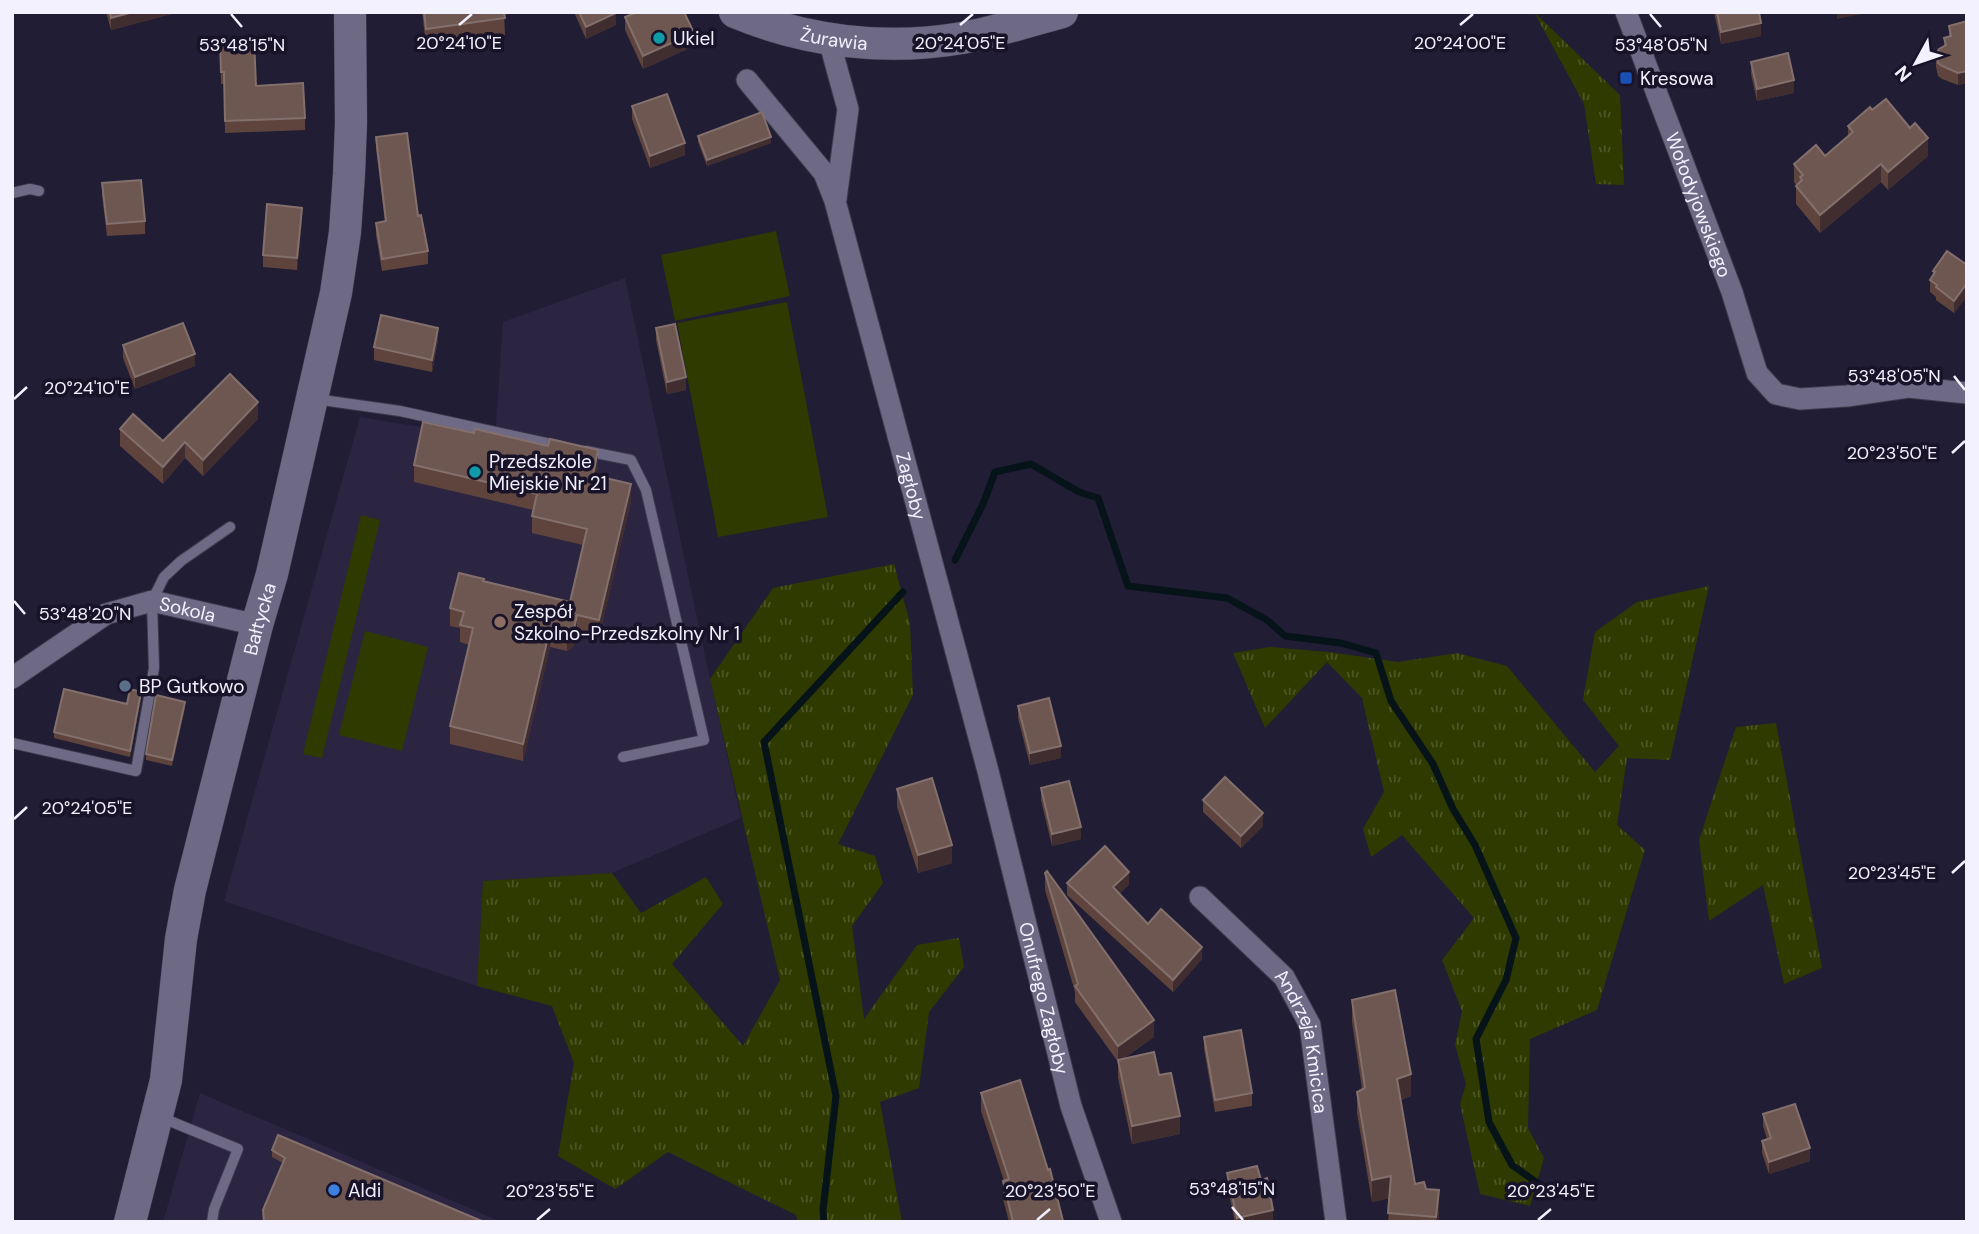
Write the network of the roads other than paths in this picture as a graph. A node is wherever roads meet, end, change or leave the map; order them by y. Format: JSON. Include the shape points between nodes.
{"nodes":[{"id":1,"x":350,"y":12,"type":"edge"},
{"id":2,"x":735,"y":12,"type":"edge"},
{"id":3,"x":1062,"y":12,"type":"edge"},
{"id":4,"x":1626,"y":12,"type":"edge"},
{"id":5,"x":829,"y":40,"type":"junction"},
{"id":6,"x":747,"y":80,"type":"dead end"},
{"id":7,"x":39,"y":191,"type":"dead end"},
{"id":8,"x":12,"y":193,"type":"edge"},
{"id":9,"x":835,"y":201,"type":"junction"},
{"id":10,"x":1967,"y":393,"type":"edge"},
{"id":11,"x":312,"y":398,"type":"junction"},
{"id":12,"x":230,"y":527,"type":"dead end"},
{"id":13,"x":152,"y":601,"type":"junction"},
{"id":14,"x":257,"y":625,"type":"junction"},
{"id":15,"x":12,"y":678,"type":"edge"},
{"id":16,"x":12,"y":743,"type":"edge"},
{"id":17,"x":623,"y":757,"type":"dead end"},
{"id":18,"x":988,"y":771,"type":"joint"},
{"id":19,"x":1200,"y":897,"type":"dead end"},
{"id":20,"x":158,"y":1116,"type":"junction"},
{"id":21,"x":130,"y":1222,"type":"edge"},
{"id":22,"x":212,"y":1222,"type":"edge"},
{"id":23,"x":1111,"y":1222,"type":"edge"},
{"id":24,"x":1336,"y":1222,"type":"edge"}],
"edges":[{"from":1,"to":11,"type":"main road","name":"Bałtycka","via":[[351,123],[345,232]]},
{"from":2,"to":5,"type":"main road","name":"Żurawia"},
{"from":3,"to":5,"type":"main road","name":"Żurawia","via":[[939,40]]},
{"from":4,"to":10,"type":"street","name":"Wołodyjowskiego","via":[[1732,292],[1757,373],[1776,394],[1800,398],[1908,387]]},
{"from":5,"to":9,"type":"street","name":"Zagłoby","via":[[848,109]]},
{"from":6,"to":9,"type":"street","name":"Zagłoby","via":[[824,173]]},
{"from":7,"to":8,"type":"lane"},
{"from":9,"to":18,"type":"street","name":"Zagłoby"},
{"from":11,"to":14,"type":"main road","name":"Bałtycka"},
{"from":11,"to":17,"type":"lane","via":[[400,411],[631,460],[646,490],[704,740]]},
{"from":12,"to":13,"type":"lane","via":[[164,577]]},
{"from":13,"to":14,"type":"street","name":"Sokola"},
{"from":13,"to":15,"type":"street","name":"Sokola","via":[[106,614]]},
{"from":13,"to":16,"type":"lane","via":[[154,668],[136,771]]},
{"from":14,"to":20,"type":"main road","name":"Bałtycka","via":[[190,890]]},
{"from":18,"to":23,"type":"street","name":"Onufrego Zagłoby","via":[[1071,1106]]},
{"from":19,"to":24,"type":"street","name":"Andrzeja Kmicica","via":[[1284,977],[1310,1025]]},
{"from":20,"to":21,"type":"main road","name":"Bałtycka"},
{"from":20,"to":22,"type":"lane","via":[[238,1149]]}]}
